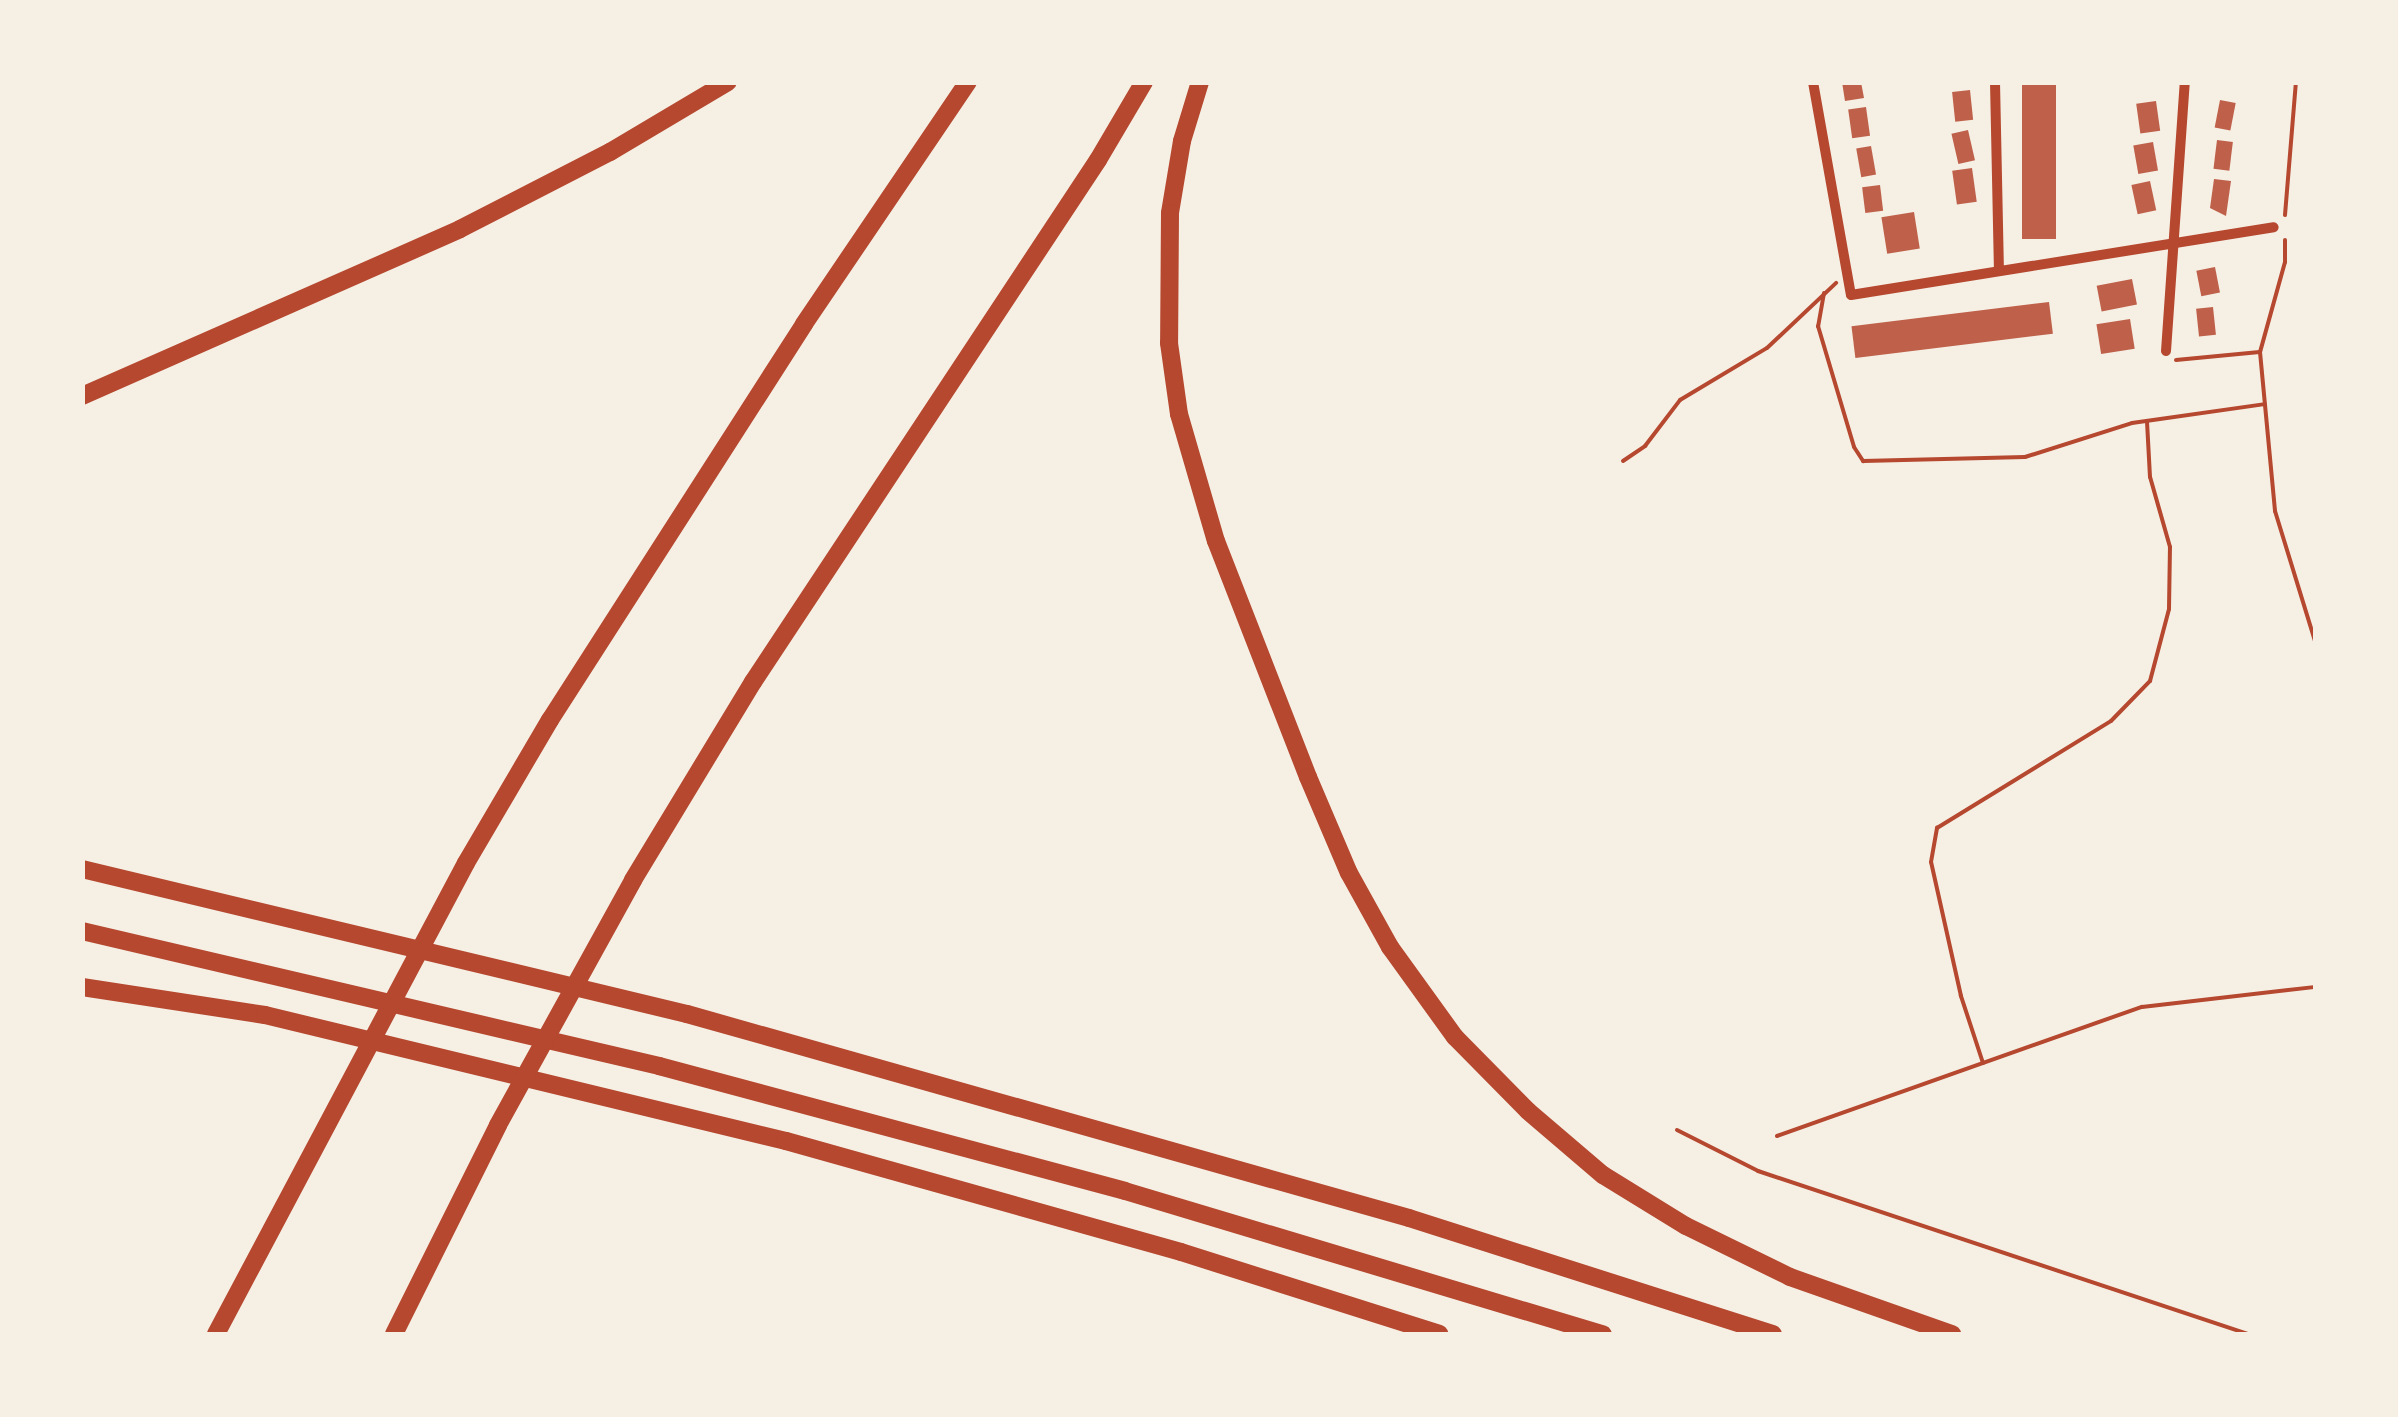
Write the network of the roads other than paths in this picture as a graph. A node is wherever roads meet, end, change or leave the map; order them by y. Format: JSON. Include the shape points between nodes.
{"nodes":[{"id":1,"x":728,"y":82,"type":"edge"},
{"id":2,"x":968,"y":82,"type":"edge"},
{"id":3,"x":1144,"y":82,"type":"edge"},
{"id":4,"x":1200,"y":82,"type":"edge"},
{"id":5,"x":1813,"y":82,"type":"edge"},
{"id":6,"x":1996,"y":82,"type":"edge"},
{"id":7,"x":2184,"y":82,"type":"edge"},
{"id":8,"x":2281,"y":227,"type":"road end"},
{"id":9,"x":2174,"y":243,"type":"junction"},
{"id":10,"x":1999,"y":270,"type":"junction"},
{"id":11,"x":2166,"y":351,"type":"road end"},
{"id":12,"x":82,"y":396,"type":"edge"},
{"id":13,"x":82,"y":869,"type":"edge"},
{"id":14,"x":82,"y":931,"type":"edge"},
{"id":15,"x":82,"y":987,"type":"edge"},
{"id":16,"x":216,"y":1334,"type":"edge"},
{"id":17,"x":394,"y":1334,"type":"edge"},
{"id":18,"x":1439,"y":1334,"type":"edge"},
{"id":19,"x":1603,"y":1334,"type":"edge"},
{"id":20,"x":1773,"y":1334,"type":"edge"},
{"id":21,"x":1952,"y":1334,"type":"edge"}],
"edges":[{"from":1,"to":12,"type":"highway","via":[[610,152],[460,228]]},
{"from":2,"to":16,"type":"highway","via":[[615,613],[466,863]]},
{"from":3,"to":17,"type":"highway","via":[[753,682],[634,880],[498,1124]]},
{"from":4,"to":21,"type":"highway","via":[[1170,213],[1170,342],[1179,414],[1216,541],[1308,777],[1390,948],[1455,1036],[1603,1175],[1686,1226],[1790,1277]]},
{"from":5,"to":10,"type":"street","via":[[1851,295]]},
{"from":6,"to":10,"type":"street"},
{"from":7,"to":9,"type":"street"},
{"from":8,"to":9,"type":"street"},
{"from":9,"to":10,"type":"street"},
{"from":9,"to":11,"type":"street"},
{"from":13,"to":20,"type":"highway","via":[[687,1014],[1409,1218]]},
{"from":14,"to":19,"type":"highway","via":[[659,1066],[1124,1192]]},
{"from":15,"to":18,"type":"highway","via":[[265,1015],[639,1104],[1181,1252]]}]}
